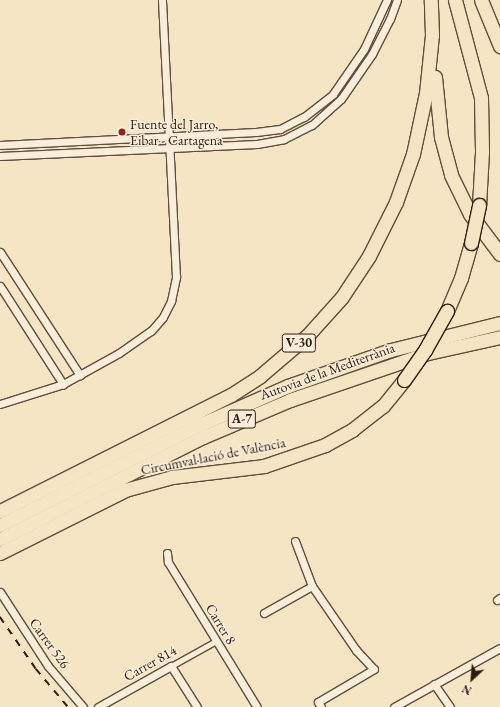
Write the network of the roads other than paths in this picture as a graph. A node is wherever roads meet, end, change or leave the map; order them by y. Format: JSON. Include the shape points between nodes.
{"nodes":[{"id":1,"x":162,"y":0,"type":"edge"},
{"id":2,"x":387,"y":0,"type":"edge"},
{"id":3,"x":397,"y":0,"type":"edge"},
{"id":4,"x":431,"y":0,"type":"edge"},
{"id":5,"x":456,"y":0,"type":"edge"},
{"id":6,"x":481,"y":0,"type":"edge"},
{"id":7,"x":432,"y":36,"type":"junction"},
{"id":8,"x":500,"y":46,"type":"edge"},
{"id":9,"x":169,"y":137,"type":"junction"},
{"id":10,"x":0,"y":145,"type":"edge"},
{"id":11,"x":169,"y":148,"type":"junction"},
{"id":12,"x":0,"y":156,"type":"edge"},
{"id":13,"x":0,"y":252,"type":"edge"},
{"id":14,"x":500,"y":254,"type":"edge"},
{"id":15,"x":0,"y":286,"type":"edge"},
{"id":16,"x":500,"y":324,"type":"edge"},
{"id":17,"x":500,"y":337,"type":"edge"},
{"id":18,"x":80,"y":375,"type":"junction"},
{"id":19,"x":63,"y":384,"type":"junction"},
{"id":20,"x":0,"y":404,"type":"edge"},
{"id":21,"x":0,"y":511,"type":"edge"},
{"id":22,"x":0,"y":524,"type":"edge"},
{"id":23,"x":0,"y":540,"type":"edge"},
{"id":24,"x":295,"y":541,"type":"dead end"},
{"id":25,"x":0,"y":552,"type":"edge"},
{"id":26,"x":167,"y":553,"type":"dead end"},
{"id":27,"x":312,"y":586,"type":"junction"},
{"id":28,"x":0,"y":592,"type":"edge"},
{"id":29,"x":264,"y":613,"type":"dead end"},
{"id":30,"x":216,"y":641,"type":"junction"},
{"id":31,"x":500,"y":648,"type":"edge"},
{"id":32,"x":170,"y":666,"type":"junction"},
{"id":33,"x":434,"y":684,"type":"junction"},
{"id":34,"x":320,"y":704,"type":"edge"},
{"id":35,"x":82,"y":707,"type":"edge"},
{"id":36,"x":98,"y":707,"type":"edge"},
{"id":37,"x":197,"y":707,"type":"edge"},
{"id":38,"x":257,"y":707,"type":"edge"},
{"id":39,"x":394,"y":707,"type":"edge"},
{"id":40,"x":450,"y":707,"type":"edge"}],
"edges":[{"from":1,"to":9,"type":"street"},
{"from":2,"to":9,"type":"street","via":[[364,49],[333,94],[304,117],[280,129]]},
{"from":3,"to":11,"type":"street","via":[[372,54],[341,99],[312,125],[284,140],[257,144]]},
{"from":4,"to":7,"type":"highway","name":"Circumval·lació de València","number":"V-30"},
{"from":5,"to":25,"type":"highway","name":"Circumval·lació de València","bridge":true,"via":[[481,98],[482,152],[479,205],[461,278],[447,311],[426,350],[383,406],[352,430],[325,445],[264,466],[172,477],[124,490]]},
{"from":6,"to":8,"type":"highway"},
{"from":7,"to":14,"type":"highway","via":[[440,130],[451,175],[470,214]]},
{"from":7,"to":21,"type":"highway","name":"Circumval·lació de València","number":"V-30","via":[[426,93],[413,154],[396,202],[369,256],[342,296],[307,336],[260,376],[232,395]]},
{"from":9,"to":10,"type":"street"},
{"from":9,"to":11,"type":"street"},
{"from":11,"to":12,"type":"street"},
{"from":11,"to":18,"type":"street","via":[[176,277],[171,301],[163,317],[150,331],[119,353]]},
{"from":13,"to":18,"type":"street"},
{"from":15,"to":19,"type":"street"},
{"from":16,"to":22,"type":"highway","name":"Autovia de la Mediterrània","number":"A-7","via":[[391,350],[288,386],[199,425]]},
{"from":17,"to":23,"type":"highway","name":"Autovia de la Mediterrània","number":"A-7","via":[[428,353],[290,400],[203,437]]},
{"from":18,"to":19,"type":"street"},
{"from":19,"to":20,"type":"street"},
{"from":24,"to":27,"type":"street"},
{"from":26,"to":30,"type":"street","name":"Carrer 8","via":[[168,562]]},
{"from":27,"to":29,"type":"street"},
{"from":27,"to":34,"type":"street","via":[[356,650],[374,669]]},
{"from":28,"to":35,"type":"street","name":"Carrer 526","via":[[48,666]]},
{"from":30,"to":32,"type":"street","name":"Carrer 814"},
{"from":30,"to":38,"type":"street","name":"Carrer 8"},
{"from":31,"to":33,"type":"street"},
{"from":32,"to":36,"type":"street","name":"Carrer 814"},
{"from":32,"to":37,"type":"street"},
{"from":33,"to":39,"type":"street"},
{"from":33,"to":40,"type":"street"}]}
